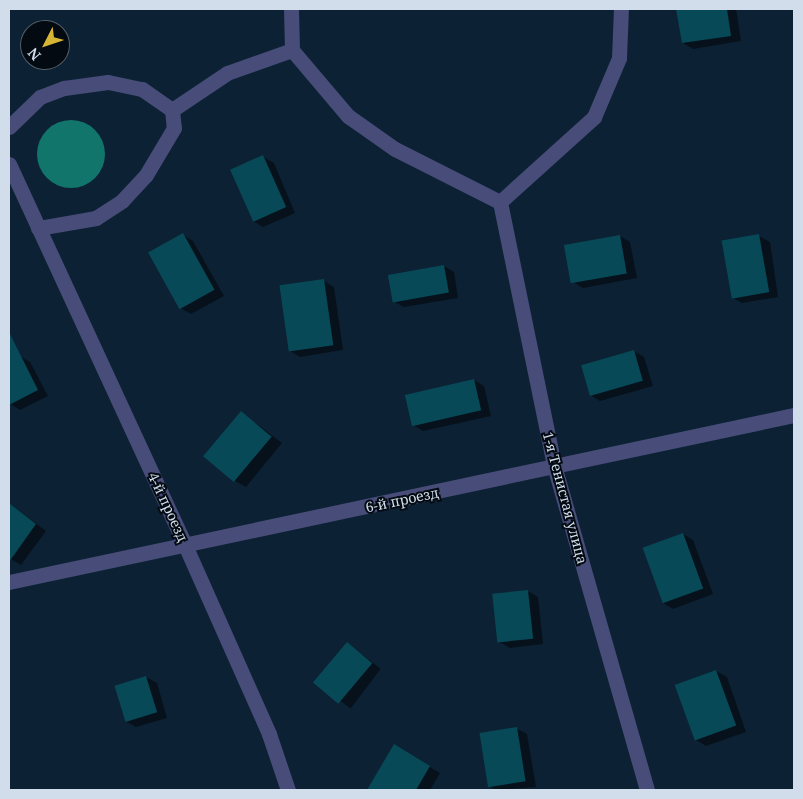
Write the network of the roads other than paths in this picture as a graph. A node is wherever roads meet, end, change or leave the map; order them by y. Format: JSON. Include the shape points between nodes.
{"nodes":[{"id":1,"x":291,"y":9,"type":"edge"},
{"id":2,"x":621,"y":9,"type":"edge"},
{"id":3,"x":292,"y":50,"type":"junction"},
{"id":4,"x":172,"y":110,"type":"junction"},
{"id":5,"x":9,"y":127,"type":"edge"},
{"id":6,"x":9,"y":164,"type":"edge"},
{"id":7,"x":500,"y":202,"type":"junction"},
{"id":8,"x":38,"y":228,"type":"junction"},
{"id":9,"x":794,"y":415,"type":"edge"},
{"id":10,"x":555,"y":469,"type":"junction"},
{"id":11,"x":185,"y":545,"type":"junction"},
{"id":12,"x":9,"y":582,"type":"edge"},
{"id":13,"x":288,"y":790,"type":"edge"},
{"id":14,"x":646,"y":790,"type":"edge"}],
"edges":[{"from":1,"to":3,"type":"street"},
{"from":2,"to":7,"type":"street","via":[[618,58],[594,116]]},
{"from":3,"to":4,"type":"street","via":[[228,73]]},
{"from":3,"to":7,"type":"street","via":[[348,116],[395,149]]},
{"from":4,"to":5,"type":"street","via":[[142,89],[108,82],[64,88],[40,97]]},
{"from":4,"to":8,"type":"street","via":[[174,128],[146,175],[122,201],[96,218]]},
{"from":6,"to":8,"type":"street","name":"4-й проезд"},
{"from":7,"to":10,"type":"street","name":"1-я Тенистая улица"},
{"from":8,"to":11,"type":"street","name":"4-й проезд"},
{"from":9,"to":10,"type":"street","name":"6-й проезд"},
{"from":10,"to":11,"type":"street","name":"6-й проезд"},
{"from":10,"to":14,"type":"street","name":"1-я Тенистая улица"},
{"from":11,"to":12,"type":"street","name":"6-й проезд"},
{"from":11,"to":13,"type":"street","name":"4-й проезд","via":[[269,734]]}]}
